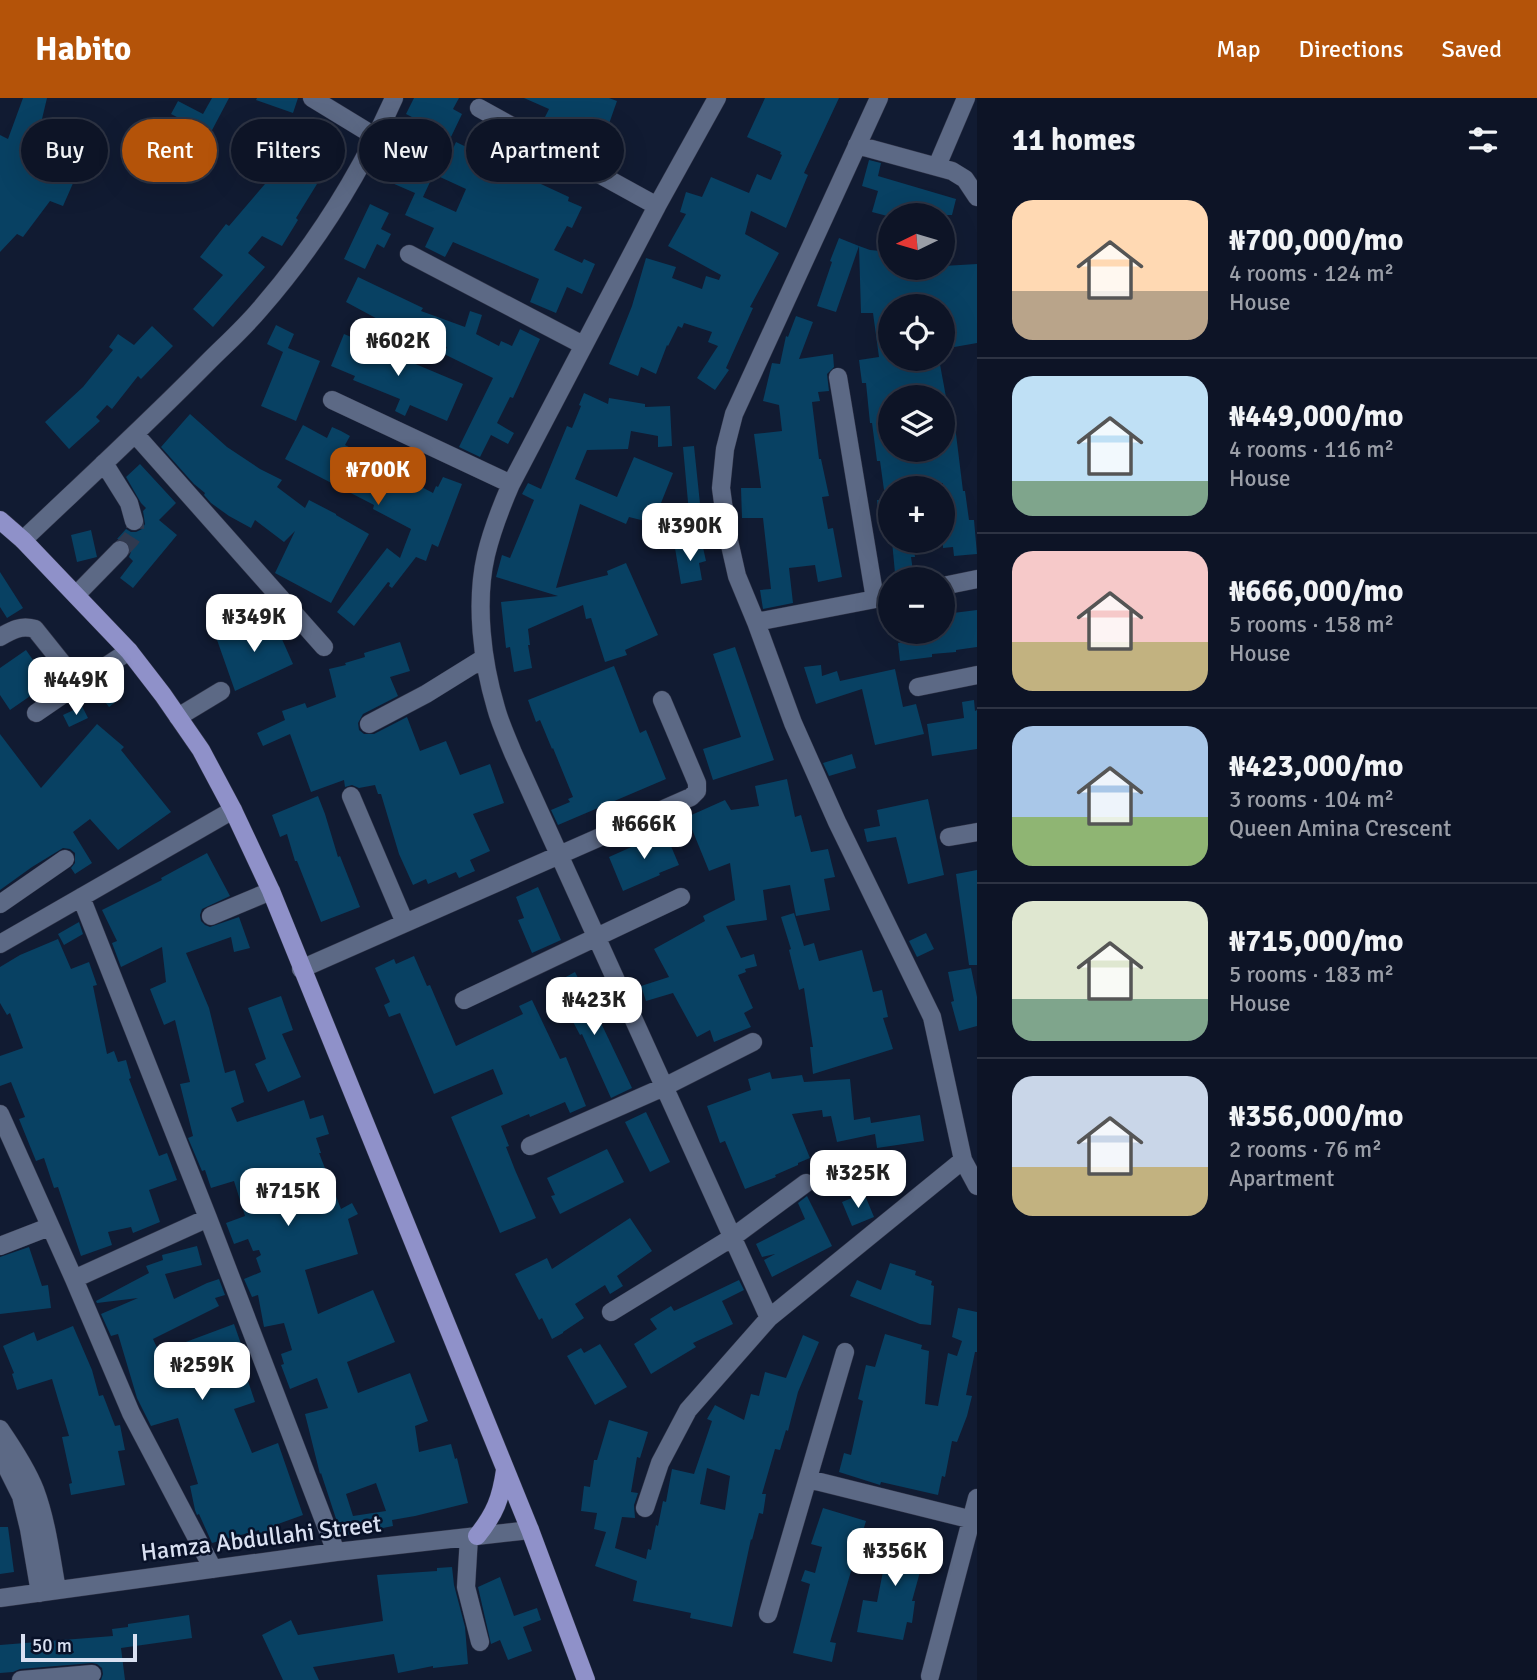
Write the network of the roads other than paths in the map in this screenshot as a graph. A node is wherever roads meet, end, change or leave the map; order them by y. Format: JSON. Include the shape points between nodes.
{"nodes":[{"id":1,"x":312,"y":98,"type":"edge"},
{"id":2,"x":394,"y":98,"type":"edge"},
{"id":3,"x":717,"y":98,"type":"edge"},
{"id":4,"x":879,"y":98,"type":"edge"},
{"id":5,"x":965,"y":98,"type":"edge"},
{"id":6,"x":479,"y":108,"type":"dead end"},
{"id":7,"x":384,"y":119,"type":"edge"},
{"id":8,"x":359,"y":127,"type":"edge"},
{"id":9,"x":857,"y":145,"type":"junction"},
{"id":10,"x":937,"y":166,"type":"junction"},
{"id":11,"x":359,"y":167,"type":"edge"},
{"id":12,"x":977,"y":197,"type":"edge"},
{"id":13,"x":657,"y":206,"type":"junction"},
{"id":14,"x":409,"y":254,"type":"dead end"},
{"id":15,"x":583,"y":345,"type":"junction"},
{"id":16,"x":838,"y":377,"type":"dead end"},
{"id":17,"x":332,"y":400,"type":"dead end"},
{"id":18,"x":135,"y":434,"type":"junction"},
{"id":19,"x":104,"y":463,"type":"junction"},
{"id":20,"x":511,"y":484,"type":"junction"},
{"id":21,"x":0,"y":520,"type":"edge"},
{"id":22,"x":134,"y":521,"type":"dead end"},
{"id":23,"x":23,"y":540,"type":"junction"},
{"id":24,"x":121,"y":550,"type":"tunnel mouth"},
{"id":25,"x":878,"y":573,"type":"edge"},
{"id":26,"x":977,"y":579,"type":"edge"},
{"id":27,"x":955,"y":584,"type":"edge"},
{"id":28,"x":76,"y":595,"type":"junction"},
{"id":29,"x":878,"y":599,"type":"edge"},
{"id":30,"x":756,"y":622,"type":"junction"},
{"id":31,"x":0,"y":637,"type":"edge"},
{"id":32,"x":324,"y":647,"type":"dead end"},
{"id":33,"x":128,"y":651,"type":"junction"},
{"id":34,"x":484,"y":658,"type":"junction"},
{"id":35,"x":977,"y":675,"type":"edge"},
{"id":36,"x":87,"y":678,"type":"junction"},
{"id":37,"x":918,"y":687,"type":"dead end"},
{"id":38,"x":221,"y":691,"type":"dead end"},
{"id":39,"x":662,"y":701,"type":"dead end"},
{"id":40,"x":36,"y":713,"type":"dead end"},
{"id":41,"x":178,"y":717,"type":"junction"},
{"id":42,"x":369,"y":723,"type":"dead end"},
{"id":43,"x":351,"y":796,"type":"dead end"},
{"id":44,"x":233,"y":810,"type":"junction"},
{"id":45,"x":977,"y":832,"type":"edge"},
{"id":46,"x":949,"y":837,"type":"dead end"},
{"id":47,"x":559,"y":855,"type":"junction"},
{"id":48,"x":65,"y":859,"type":"dead end"},
{"id":49,"x":271,"y":891,"type":"junction"},
{"id":50,"x":81,"y":897,"type":"junction"},
{"id":51,"x":681,"y":897,"type":"dead end"},
{"id":52,"x":0,"y":904,"type":"edge"},
{"id":53,"x":211,"y":916,"type":"dead end"},
{"id":54,"x":405,"y":923,"type":"junction"},
{"id":55,"x":596,"y":937,"type":"junction"},
{"id":56,"x":0,"y":944,"type":"edge"},
{"id":57,"x":301,"y":970,"type":"junction"},
{"id":58,"x":464,"y":1000,"type":"dead end"},
{"id":59,"x":752,"y":1042,"type":"dead end"},
{"id":60,"x":664,"y":1087,"type":"junction"},
{"id":61,"x":0,"y":1114,"type":"edge"},
{"id":62,"x":530,"y":1146,"type":"dead end"},
{"id":63,"x":963,"y":1160,"type":"junction"},
{"id":64,"x":806,"y":1183,"type":"dead end"},
{"id":65,"x":977,"y":1186,"type":"edge"},
{"id":66,"x":208,"y":1218,"type":"junction"},
{"id":67,"x":49,"y":1227,"type":"junction"},
{"id":68,"x":733,"y":1237,"type":"junction"},
{"id":69,"x":0,"y":1246,"type":"edge"},
{"id":70,"x":74,"y":1279,"type":"junction"},
{"id":71,"x":611,"y":1312,"type":"dead end"},
{"id":72,"x":769,"y":1318,"type":"junction"},
{"id":73,"x":845,"y":1352,"type":"dead end"},
{"id":74,"x":0,"y":1429,"type":"edge"},
{"id":75,"x":0,"y":1454,"type":"edge"},
{"id":76,"x":505,"y":1470,"type":"junction"},
{"id":77,"x":808,"y":1479,"type":"junction"},
{"id":78,"x":977,"y":1498,"type":"edge"},
{"id":79,"x":645,"y":1507,"type":"dead end"},
{"id":80,"x":974,"y":1520,"type":"edge"},
{"id":81,"x":530,"y":1531,"type":"junction"},
{"id":82,"x":473,"y":1537,"type":"junction"},
{"id":83,"x":336,"y":1552,"type":"junction"},
{"id":84,"x":213,"y":1569,"type":"junction"},
{"id":85,"x":48,"y":1591,"type":"junction"},
{"id":86,"x":0,"y":1598,"type":"edge"},
{"id":87,"x":768,"y":1614,"type":"dead end"},
{"id":88,"x":480,"y":1642,"type":"dead end"},
{"id":89,"x":92,"y":1674,"type":"dead end"},
{"id":90,"x":930,"y":1676,"type":"dead end"},
{"id":91,"x":21,"y":1680,"type":"edge"},
{"id":92,"x":586,"y":1680,"type":"edge"}],
"edges":[{"from":1,"to":8,"type":"street"},
{"from":2,"to":7,"type":"street"},
{"from":3,"to":13,"type":"street"},
{"from":4,"to":9,"type":"street"},
{"from":5,"to":10,"type":"street"},
{"from":6,"to":13,"type":"street"},
{"from":9,"to":10,"type":"street"},
{"from":9,"to":30,"type":"street","via":[[728,432],[723,510],[737,576]]},
{"from":10,"to":12,"type":"street","via":[[965,179]]},
{"from":11,"to":18,"type":"street","via":[[299,262]]},
{"from":13,"to":15,"type":"street"},
{"from":14,"to":15,"type":"street"},
{"from":15,"to":20,"type":"street"},
{"from":16,"to":25,"type":"street"},
{"from":17,"to":20,"type":"street"},
{"from":18,"to":19,"type":"street"},
{"from":18,"to":32,"type":"street"},
{"from":19,"to":22,"type":"street"},
{"from":19,"to":23,"type":"street"},
{"from":20,"to":34,"type":"street","via":[[482,575]]},
{"from":21,"to":23,"type":"main road"},
{"from":23,"to":28,"type":"main road"},
{"from":24,"to":28,"type":"street"},
{"from":26,"to":27,"type":"street"},
{"from":28,"to":33,"type":"main road"},
{"from":29,"to":30,"type":"street"},
{"from":30,"to":63,"type":"street","via":[[793,723],[837,822],[932,1017]]},
{"from":31,"to":36,"type":"street","via":[[19,627],[35,629]]},
{"from":33,"to":36,"type":"street"},
{"from":33,"to":41,"type":"main road"},
{"from":34,"to":42,"type":"street"},
{"from":34,"to":47,"type":"street","via":[[500,721]]},
{"from":35,"to":37,"type":"street"},
{"from":36,"to":40,"type":"street"},
{"from":38,"to":41,"type":"street"},
{"from":39,"to":47,"type":"street","via":[[697,791]]},
{"from":41,"to":44,"type":"main road"},
{"from":43,"to":54,"type":"street"},
{"from":44,"to":49,"type":"main road"},
{"from":44,"to":50,"type":"street"},
{"from":45,"to":46,"type":"street"},
{"from":47,"to":54,"type":"street"},
{"from":47,"to":55,"type":"street"},
{"from":48,"to":52,"type":"street"},
{"from":49,"to":53,"type":"street"},
{"from":49,"to":57,"type":"main road"},
{"from":50,"to":56,"type":"street"},
{"from":50,"to":66,"type":"street"},
{"from":51,"to":55,"type":"street"},
{"from":54,"to":57,"type":"street"},
{"from":55,"to":58,"type":"street"},
{"from":55,"to":60,"type":"street"},
{"from":57,"to":76,"type":"main road"},
{"from":59,"to":60,"type":"street"},
{"from":60,"to":62,"type":"street"},
{"from":60,"to":68,"type":"street"},
{"from":61,"to":67,"type":"street"},
{"from":63,"to":65,"type":"street"},
{"from":63,"to":72,"type":"street"},
{"from":64,"to":68,"type":"street"},
{"from":66,"to":70,"type":"street"},
{"from":66,"to":83,"type":"street"},
{"from":67,"to":69,"type":"street"},
{"from":67,"to":70,"type":"street"},
{"from":68,"to":71,"type":"street"},
{"from":68,"to":72,"type":"street"},
{"from":70,"to":84,"type":"street","via":[[131,1413]]},
{"from":72,"to":79,"type":"street","via":[[688,1410],[660,1463]]},
{"from":73,"to":77,"type":"street"},
{"from":74,"to":85,"type":"street","via":[[34,1488],[44,1521]]},
{"from":75,"to":85,"type":"street","via":[[22,1496]]},
{"from":76,"to":81,"type":"main road"},
{"from":76,"to":82,"type":"main road","via":[[497,1507]]},
{"from":77,"to":80,"type":"street"},
{"from":77,"to":87,"type":"street"},
{"from":78,"to":80,"type":"street"},
{"from":80,"to":90,"type":"street"},
{"from":81,"to":82,"type":"street","name":"Hamza Abdullahi Street"},
{"from":81,"to":92,"type":"main road"},
{"from":82,"to":83,"type":"street","name":"Hamza Abdullahi Street"},
{"from":82,"to":88,"type":"street","via":[[466,1587]]},
{"from":83,"to":84,"type":"street","name":"Hamza Abdullahi Street"},
{"from":84,"to":85,"type":"street","name":"Hamza Abdullahi Street"},
{"from":85,"to":86,"type":"street","name":"Hamza Abdullahi Street"},
{"from":89,"to":91,"type":"street"}]}
